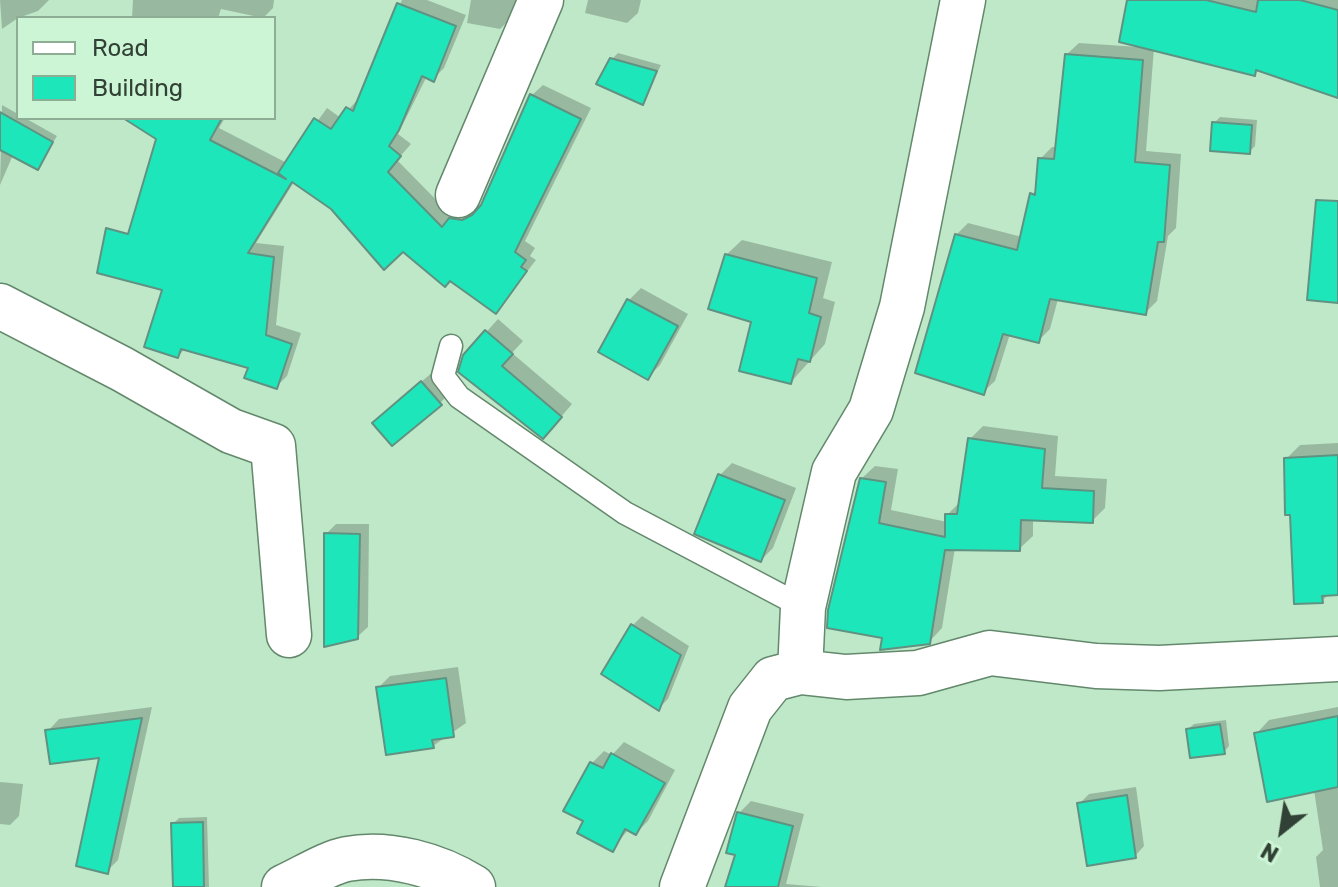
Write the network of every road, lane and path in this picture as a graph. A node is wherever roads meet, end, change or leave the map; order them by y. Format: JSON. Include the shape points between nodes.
{"nodes":[{"id":1,"x":541,"y":0,"type":"edge"},
{"id":2,"x":963,"y":0,"type":"edge"},
{"id":3,"x":458,"y":195,"type":"dead end"},
{"id":4,"x":0,"y":306,"type":"edge"},
{"id":5,"x":451,"y":346,"type":"dead end"},
{"id":6,"x":803,"y":607,"type":"junction"},
{"id":7,"x":289,"y":635,"type":"dead end"},
{"id":8,"x":1338,"y":659,"type":"edge"},
{"id":9,"x":800,"y":672,"type":"junction"},
{"id":10,"x":284,"y":887,"type":"edge"},
{"id":11,"x":473,"y":887,"type":"edge"},
{"id":12,"x":682,"y":887,"type":"edge"}],
"edges":[{"from":1,"to":3,"type":"street"},
{"from":2,"to":6,"type":"street","via":[[902,307],[871,410],[834,472]]},
{"from":4,"to":7,"type":"street","via":[[231,431],[273,446]]},
{"from":5,"to":6,"type":"lane","via":[[443,376],[459,397],[625,513]]},
{"from":6,"to":9,"type":"street"},
{"from":8,"to":9,"type":"street","via":[[1159,668],[990,653],[918,673],[846,677]]},
{"from":9,"to":12,"type":"street","via":[[773,679],[750,708]]},
{"from":10,"to":11,"type":"street","via":[[346,859],[397,858]]}]}
